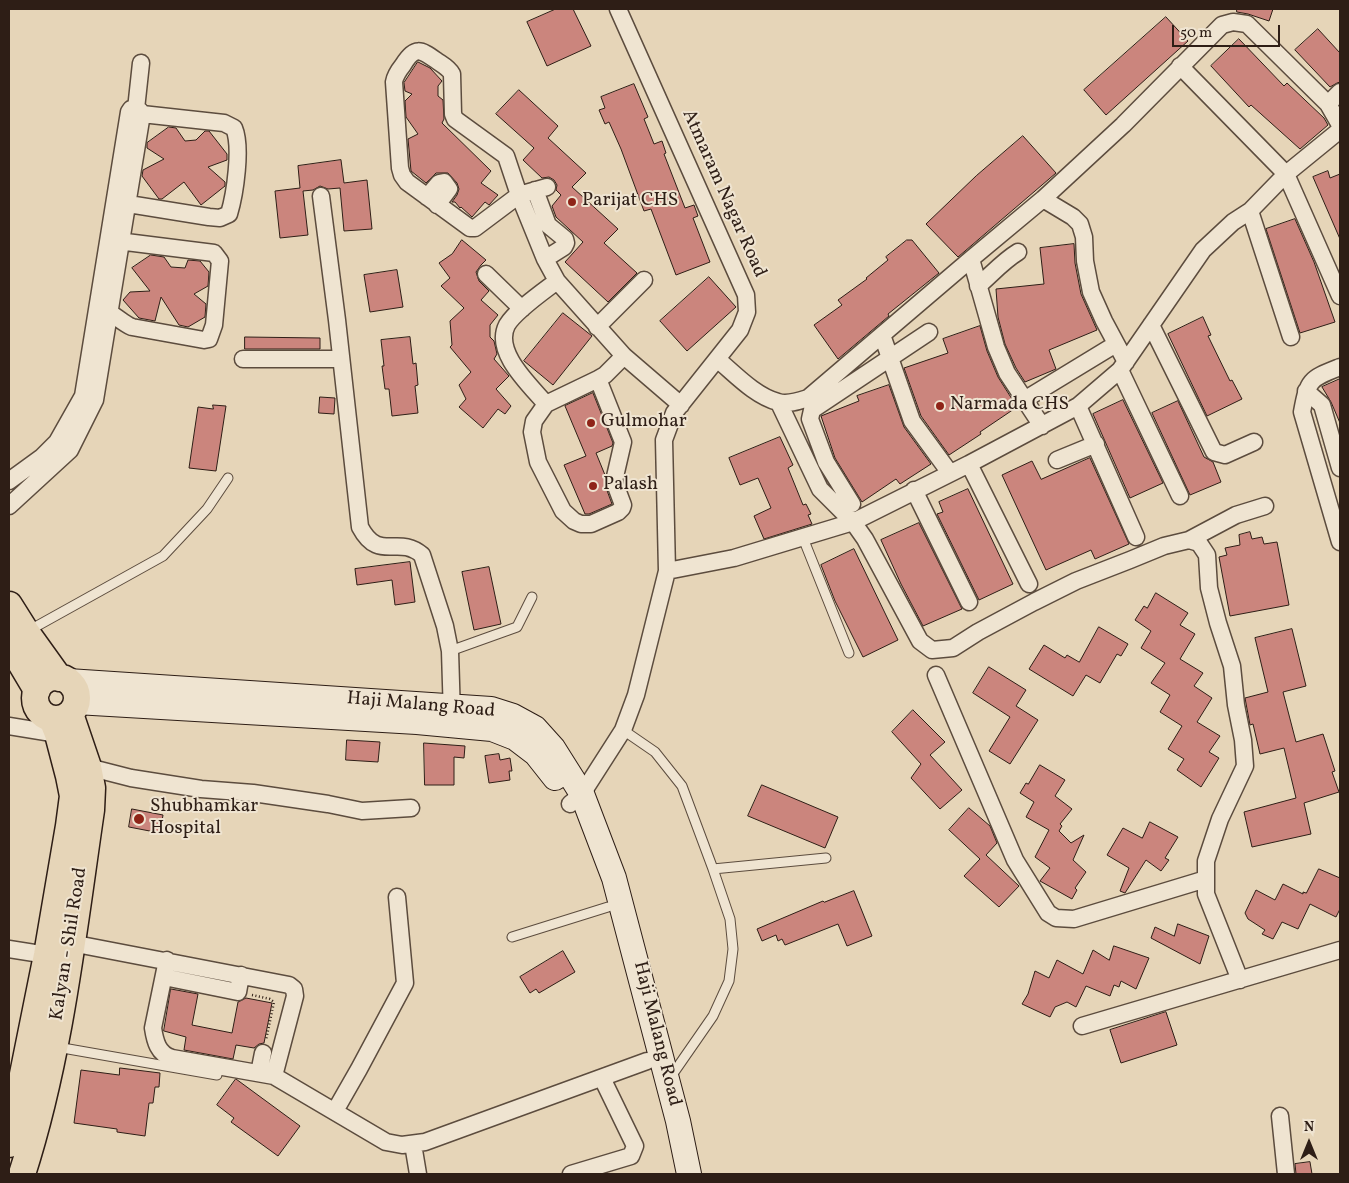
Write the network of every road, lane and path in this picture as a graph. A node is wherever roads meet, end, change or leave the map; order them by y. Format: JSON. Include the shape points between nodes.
{"nodes":[{"id":1,"x":618,"y":9,"type":"edge"},
{"id":2,"x":141,"y":64,"type":"dead end"},
{"id":3,"x":1180,"y":66,"type":"junction"},
{"id":4,"x":1340,"y":92,"type":"edge"},
{"id":5,"x":1328,"y":104,"type":"junction"},
{"id":6,"x":139,"y":111,"type":"junction"},
{"id":7,"x":1340,"y":125,"type":"edge"},
{"id":8,"x":1340,"y":130,"type":"edge"},
{"id":9,"x":1286,"y":174,"type":"junction"},
{"id":10,"x":518,"y":195,"type":"junction"},
{"id":11,"x":321,"y":196,"type":"dead end"},
{"id":12,"x":1043,"y":199,"type":"junction"},
{"id":13,"x":120,"y":202,"type":"junction"},
{"id":14,"x":1250,"y":211,"type":"junction"},
{"id":15,"x":114,"y":240,"type":"junction"},
{"id":16,"x":1018,"y":252,"type":"dead end"},
{"id":17,"x":545,"y":259,"type":"junction"},
{"id":18,"x":971,"y":259,"type":"junction"},
{"id":19,"x":486,"y":274,"type":"dead end"},
{"id":20,"x":644,"y":280,"type":"dead end"},
{"id":21,"x":557,"y":281,"type":"junction"},
{"id":22,"x":978,"y":286,"type":"junction"},
{"id":23,"x":1340,"y":296,"type":"edge"},
{"id":24,"x":522,"y":309,"type":"junction"},
{"id":25,"x":103,"y":310,"type":"junction"},
{"id":26,"x":1151,"y":325,"type":"junction"},
{"id":27,"x":597,"y":327,"type":"junction"},
{"id":28,"x":929,"y":332,"type":"dead end"},
{"id":29,"x":882,"y":335,"type":"junction"},
{"id":30,"x":1292,"y":337,"type":"dead end"},
{"id":31,"x":1116,"y":344,"type":"junction"},
{"id":32,"x":624,"y":356,"type":"junction"},
{"id":33,"x":890,"y":358,"type":"junction"},
{"id":34,"x":244,"y":360,"type":"dead end"},
{"id":35,"x":341,"y":360,"type":"junction"},
{"id":36,"x":717,"y":360,"type":"junction"},
{"id":37,"x":1123,"y":366,"type":"junction"},
{"id":38,"x":1340,"y":367,"type":"edge"},
{"id":39,"x":598,"y":379,"type":"junction"},
{"id":40,"x":1306,"y":391,"type":"junction"},
{"id":41,"x":89,"y":398,"type":"junction"},
{"id":42,"x":1024,"y":400,"type":"junction"},
{"id":43,"x":779,"y":403,"type":"junction"},
{"id":44,"x":546,"y":404,"type":"junction"},
{"id":45,"x":681,"y":405,"type":"junction"},
{"id":46,"x":1078,"y":406,"type":"junction"},
{"id":47,"x":1042,"y":426,"type":"junction"},
{"id":48,"x":1254,"y":442,"type":"dead end"},
{"id":49,"x":1096,"y":444,"type":"junction"},
{"id":50,"x":1057,"y":460,"type":"dead end"},
{"id":51,"x":826,"y":462,"type":"junction"},
{"id":52,"x":969,"y":464,"type":"junction"},
{"id":53,"x":1339,"y":465,"type":"edge"},
{"id":54,"x":810,"y":468,"type":"junction"},
{"id":55,"x":1319,"y":469,"type":"junction"},
{"id":56,"x":950,"y":473,"type":"junction"},
{"id":57,"x":228,"y":478,"type":"dead end"},
{"id":58,"x":9,"y":481,"type":"edge"},
{"id":59,"x":914,"y":490,"type":"junction"},
{"id":60,"x":1180,"y":496,"type":"dead end"},
{"id":61,"x":852,"y":504,"type":"dead end"},
{"id":62,"x":9,"y":506,"type":"edge"},
{"id":63,"x":1264,"y":506,"type":"dead end"},
{"id":64,"x":852,"y":522,"type":"junction"},
{"id":65,"x":803,"y":538,"type":"junction"},
{"id":66,"x":1136,"y":538,"type":"dead end"},
{"id":67,"x":1189,"y":540,"type":"junction"},
{"id":68,"x":1340,"y":542,"type":"edge"},
{"id":69,"x":667,"y":571,"type":"junction"},
{"id":70,"x":1029,"y":584,"type":"dead end"},
{"id":71,"x":532,"y":597,"type":"dead end"},
{"id":72,"x":970,"y":602,"type":"dead end"},
{"id":73,"x":9,"y":605,"type":"edge"},
{"id":74,"x":17,"y":638,"type":"edge"},
{"id":75,"x":932,"y":650,"type":"junction"},
{"id":76,"x":450,"y":652,"type":"junction"},
{"id":77,"x":849,"y":653,"type":"dead end"},
{"id":78,"x":16,"y":668,"type":"edge"},
{"id":79,"x":64,"y":704,"type":"junction"},
{"id":80,"x":452,"y":716,"type":"junction"},
{"id":81,"x":9,"y":726,"type":"edge"},
{"id":82,"x":623,"y":730,"type":"junction"},
{"id":83,"x":88,"y":767,"type":"junction"},
{"id":84,"x":576,"y":799,"type":"junction"},
{"id":85,"x":411,"y":808,"type":"dead end"},
{"id":86,"x":826,"y":858,"type":"dead end"},
{"id":87,"x":713,"y":869,"type":"junction"},
{"id":88,"x":1206,"y":879,"type":"junction"},
{"id":89,"x":397,"y":897,"type":"dead end"},
{"id":90,"x":615,"y":905,"type":"junction"},
{"id":91,"x":512,"y":937,"type":"dead end"},
{"id":92,"x":71,"y":943,"type":"junction"},
{"id":93,"x":9,"y":949,"type":"edge"},
{"id":94,"x":1340,"y":950,"type":"edge"},
{"id":95,"x":47,"y":955,"type":"junction"},
{"id":96,"x":167,"y":960,"type":"junction"},
{"id":97,"x":203,"y":967,"type":"junction"},
{"id":98,"x":241,"y":975,"type":"junction"},
{"id":99,"x":164,"y":977,"type":"junction"},
{"id":100,"x":1240,"y":980,"type":"junction"},
{"id":101,"x":200,"y":984,"type":"junction"},
{"id":102,"x":238,"y":992,"type":"junction"},
{"id":103,"x":1082,"y":1026,"type":"dead end"},
{"id":104,"x":54,"y":1046,"type":"junction"},
{"id":105,"x":263,"y":1053,"type":"joint"},
{"id":106,"x":647,"y":1061,"type":"junction"},
{"id":107,"x":217,"y":1075,"type":"dead end"},
{"id":108,"x":267,"y":1075,"type":"junction"},
{"id":109,"x":602,"y":1078,"type":"junction"},
{"id":110,"x":668,"y":1081,"type":"junction"},
{"id":111,"x":334,"y":1111,"type":"junction"},
{"id":112,"x":1280,"y":1116,"type":"dead end"},
{"id":113,"x":9,"y":1144,"type":"edge"},
{"id":114,"x":413,"y":1144,"type":"junction"},
{"id":115,"x":22,"y":1174,"type":"edge"},
{"id":116,"x":418,"y":1174,"type":"edge"},
{"id":117,"x":571,"y":1174,"type":"edge"},
{"id":118,"x":675,"y":1174,"type":"edge"},
{"id":119,"x":689,"y":1174,"type":"edge"},
{"id":120,"x":1286,"y":1174,"type":"edge"}],
"edges":[{"from":1,"to":36,"type":"street","name":"Atmaram Nagar Road","via":[[746,295],[747,312],[740,330]]},
{"from":2,"to":6,"type":"street"},
{"from":3,"to":5,"type":"street","via":[[1222,25],[1234,22],[1247,24]]},
{"from":3,"to":9,"type":"street"},
{"from":3,"to":12,"type":"street","via":[[1123,125]]},
{"from":4,"to":5,"type":"street"},
{"from":5,"to":7,"type":"street"},
{"from":6,"to":13,"type":"street","via":[[131,109],[128,112]]},
{"from":6,"to":13,"type":"street","via":[[224,123],[234,128],[238,146],[232,202],[229,214],[220,218]]},
{"from":8,"to":9,"type":"street"},
{"from":9,"to":14,"type":"street"},
{"from":9,"to":23,"type":"street"},
{"from":10,"to":10,"type":"street","via":[[475,228],[470,228],[407,182],[400,168],[394,82],[409,55],[425,53],[449,69],[455,119],[506,156]]},
{"from":10,"to":17,"type":"street"},
{"from":10,"to":17,"type":"street","via":[[541,189],[548,225],[566,243]]},
{"from":11,"to":35,"type":"street"},
{"from":12,"to":18,"type":"street"},
{"from":12,"to":31,"type":"street","via":[[1080,224],[1091,292]]},
{"from":13,"to":15,"type":"street"},
{"from":14,"to":26,"type":"street","via":[[1203,250]]},
{"from":14,"to":30,"type":"street"},
{"from":15,"to":25,"type":"street"},
{"from":15,"to":25,"type":"street","via":[[214,253],[220,262],[214,325],[208,339],[204,340],[132,327]]},
{"from":16,"to":22,"type":"street"},
{"from":17,"to":21,"type":"street"},
{"from":18,"to":22,"type":"street"},
{"from":18,"to":29,"type":"street"},
{"from":19,"to":24,"type":"street"},
{"from":20,"to":27,"type":"street"},
{"from":21,"to":24,"type":"street"},
{"from":21,"to":27,"type":"street"},
{"from":22,"to":42,"type":"street","via":[[996,347]]},
{"from":24,"to":44,"type":"street","via":[[507,325],[506,349],[515,368]]},
{"from":25,"to":41,"type":"street"},
{"from":26,"to":37,"type":"street"},
{"from":26,"to":48,"type":"street","via":[[1214,452],[1225,455]]},
{"from":27,"to":32,"type":"street"},
{"from":28,"to":33,"type":"street"},
{"from":29,"to":33,"type":"street"},
{"from":29,"to":43,"type":"street","via":[[808,398]]},
{"from":31,"to":37,"type":"street"},
{"from":31,"to":42,"type":"street"},
{"from":32,"to":39,"type":"street"},
{"from":32,"to":45,"type":"street"},
{"from":33,"to":51,"type":"street","via":[[812,410],[810,419]]},
{"from":33,"to":56,"type":"street","via":[[912,421]]},
{"from":34,"to":35,"type":"street"},
{"from":35,"to":76,"type":"street","via":[[360,527],[366,538],[378,546],[414,548],[422,555]]},
{"from":36,"to":43,"type":"street","via":[[760,394]]},
{"from":36,"to":45,"type":"street","name":"Atmaram Nagar Road"},
{"from":37,"to":46,"type":"street"},
{"from":37,"to":60,"type":"street"},
{"from":38,"to":40,"type":"street","via":[[1316,377]]},
{"from":39,"to":44,"type":"street"},
{"from":39,"to":44,"type":"street","via":[[623,442],[614,481],[622,504],[618,512],[586,524],[574,522],[563,511],[538,462],[532,432],[534,421]]},
{"from":40,"to":53,"type":"street","via":[[1322,405]]},
{"from":40,"to":55,"type":"street","via":[[1302,412]]},
{"from":41,"to":58,"type":"street","via":[[57,442]]},
{"from":41,"to":62,"type":"street","via":[[70,450]]},
{"from":42,"to":47,"type":"street"},
{"from":43,"to":54,"type":"street"},
{"from":45,"to":69,"type":"street","name":"Atmaram Nagar Road","via":[[674,413],[664,440]]},
{"from":46,"to":47,"type":"street"},
{"from":46,"to":49,"type":"street"},
{"from":47,"to":52,"type":"street"},
{"from":49,"to":50,"type":"street"},
{"from":49,"to":66,"type":"street"},
{"from":51,"to":54,"type":"street"},
{"from":51,"to":61,"type":"street"},
{"from":52,"to":56,"type":"street"},
{"from":52,"to":70,"type":"street"},
{"from":53,"to":55,"type":"street"},
{"from":54,"to":64,"type":"street","via":[[820,488]]},
{"from":55,"to":68,"type":"street"},
{"from":56,"to":59,"type":"street"},
{"from":57,"to":74,"type":"lane","via":[[207,509],[162,556]]},
{"from":59,"to":64,"type":"street"},
{"from":59,"to":72,"type":"street"},
{"from":63,"to":67,"type":"street","via":[[1236,515]]},
{"from":64,"to":65,"type":"street"},
{"from":64,"to":75,"type":"street","via":[[920,642]]},
{"from":65,"to":69,"type":"street","via":[[734,558]]},
{"from":65,"to":77,"type":"lane"},
{"from":67,"to":75,"type":"street","via":[[1164,546],[1076,581],[953,648]]},
{"from":67,"to":88,"type":"street","via":[[1199,543],[1207,555],[1210,588],[1232,666],[1245,766],[1206,861]]},
{"from":69,"to":82,"type":"street","name":"Atmaram Nagar Road","via":[[636,695]]},
{"from":71,"to":76,"type":"lane","via":[[517,627]]},
{"from":73,"to":74,"type":"main road"},
{"from":74,"to":78,"type":"main road"},
{"from":74,"to":79,"type":"main road"},
{"from":75,"to":88,"type":"street","via":[[935,673],[1015,860],[1048,913],[1056,918],[1074,919]]},
{"from":76,"to":80,"type":"street"},
{"from":78,"to":79,"type":"main road","via":[[36,690],[35,699],[44,715]]},
{"from":79,"to":80,"type":"main road","name":"Haji Malang Road","via":[[118,694],[417,722]]},
{"from":79,"to":81,"type":"street"},
{"from":79,"to":83,"type":"main road","name":"Kalyan - Shil Road"},
{"from":79,"to":95,"type":"main road","name":"Kalyan - Shil Road","via":[[73,796]]},
{"from":80,"to":84,"type":"main road","name":"Haji Malang Road","via":[[515,738],[536,754]]},
{"from":82,"to":84,"type":"street","name":"Atmaram Nagar Road"},
{"from":82,"to":87,"type":"lane","via":[[655,752],[682,786]]},
{"from":83,"to":85,"type":"street","via":[[131,778],[263,794],[362,811]]},
{"from":83,"to":92,"type":"main road","name":"Kalyan - Shil Road","via":[[92,788],[91,810]]},
{"from":84,"to":90,"type":"main road","name":"Haji Malang Road"},
{"from":86,"to":87,"type":"lane"},
{"from":87,"to":110,"type":"lane","via":[[730,919],[733,950],[729,981],[713,1016]]},
{"from":88,"to":100,"type":"street","via":[[1206,894]]},
{"from":89,"to":111,"type":"street","via":[[404,983]]},
{"from":90,"to":91,"type":"lane"},
{"from":90,"to":106,"type":"main road","name":"Haji Malang Road"},
{"from":90,"to":110,"type":"main road","name":"Haji Malang Road"},
{"from":92,"to":96,"type":"street"},
{"from":92,"to":104,"type":"main road","name":"Kalyan - Shil Road"},
{"from":93,"to":95,"type":"street"},
{"from":94,"to":100,"type":"street"},
{"from":95,"to":113,"type":"main road","name":"Kalyan - Shil Road"},
{"from":96,"to":97,"type":"street"},
{"from":96,"to":99,"type":"street"},
{"from":97,"to":98,"type":"street"},
{"from":97,"to":101,"type":"street"},
{"from":98,"to":102,"type":"street"},
{"from":98,"to":108,"type":"street","via":[[288,984],[294,989],[295,996]]},
{"from":99,"to":101,"type":"street"},
{"from":99,"to":108,"type":"street","via":[[154,1028],[154,1038],[161,1052],[172,1058]]},
{"from":100,"to":103,"type":"street"},
{"from":101,"to":102,"type":"street"},
{"from":102,"to":105,"type":"path","via":[[274,1002]]},
{"from":104,"to":107,"type":"lane"},
{"from":104,"to":115,"type":"main road","name":"Kalyan - Shil Road"},
{"from":105,"to":108,"type":"street"},
{"from":106,"to":109,"type":"street"},
{"from":106,"to":118,"type":"main road","name":"Haji Malang Road"},
{"from":108,"to":111,"type":"street"},
{"from":109,"to":114,"type":"street"},
{"from":109,"to":117,"type":"street","via":[[635,1146],[631,1156]]},
{"from":110,"to":119,"type":"main road","name":"Haji Malang Road"},
{"from":111,"to":114,"type":"street","via":[[386,1142]]},
{"from":112,"to":120,"type":"street"},
{"from":114,"to":116,"type":"street"}]}
